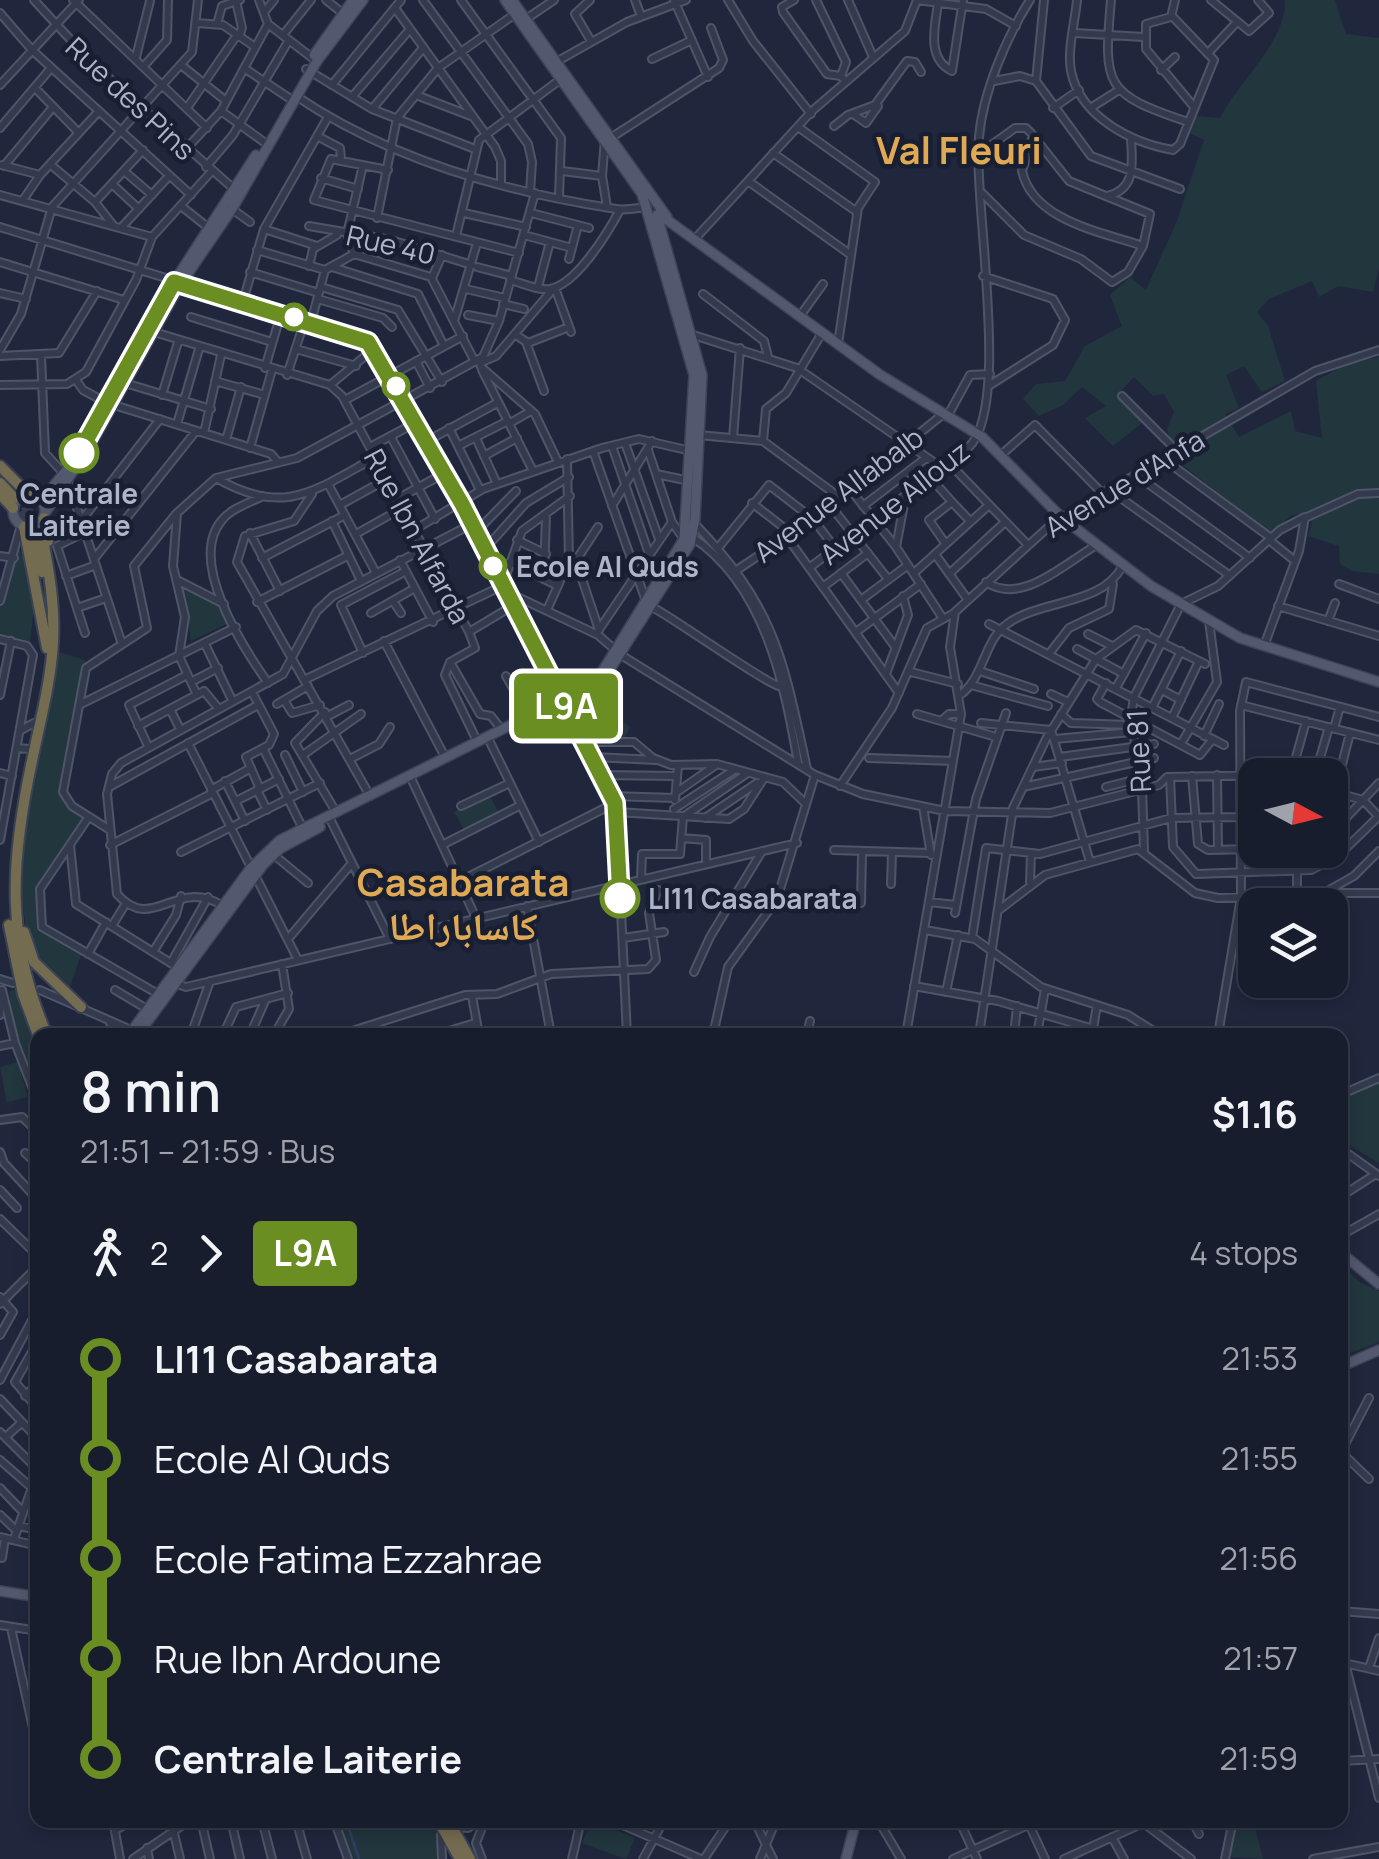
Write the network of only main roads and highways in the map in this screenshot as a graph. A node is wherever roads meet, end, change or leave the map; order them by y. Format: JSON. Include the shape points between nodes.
{"nodes":[{"id":1,"x":352,"y":0,"type":"edge"},
{"id":2,"x":362,"y":0,"type":"edge"},
{"id":3,"x":508,"y":0,"type":"edge"},
{"id":4,"x":345,"y":16,"type":"junction"},
{"id":5,"x":293,"y":97,"type":"junction"},
{"id":6,"x":609,"y":138,"type":"junction"},
{"id":7,"x":653,"y":210,"type":"junction"},
{"id":8,"x":178,"y":283,"type":"junction"},
{"id":9,"x":110,"y":404,"type":"junction"},
{"id":10,"x":696,"y":435,"type":"junction"},
{"id":11,"x":0,"y":466,"type":"edge"},
{"id":12,"x":0,"y":474,"type":"edge"},
{"id":13,"x":66,"y":477,"type":"junction"},
{"id":14,"x":0,"y":484,"type":"edge"},
{"id":15,"x":0,"y":494,"type":"edge"},
{"id":16,"x":22,"y":498,"type":"junction"},
{"id":17,"x":44,"y":515,"type":"junction"},
{"id":18,"x":22,"y":526,"type":"junction"},
{"id":19,"x":38,"y":536,"type":"tunnel mouth"},
{"id":20,"x":688,"y":539,"type":"junction"},
{"id":21,"x":50,"y":647,"type":"junction"},
{"id":22,"x":1379,"y":682,"type":"edge"},
{"id":23,"x":563,"y":701,"type":"junction"},
{"id":24,"x":484,"y":740,"type":"junction"},
{"id":25,"x":411,"y":778,"type":"junction"},
{"id":26,"x":332,"y":817,"type":"junction"},
{"id":27,"x":252,"y":872,"type":"junction"},
{"id":28,"x":14,"y":908,"type":"junction"},
{"id":29,"x":226,"y":908,"type":"junction"},
{"id":30,"x":171,"y":982,"type":"junction"},
{"id":31,"x":81,"y":1008,"type":"road end"},
{"id":32,"x":36,"y":1028,"type":"edge"},
{"id":33,"x":45,"y":1028,"type":"edge"},
{"id":34,"x":135,"y":1028,"type":"edge"},
{"id":35,"x":135,"y":1028,"type":"edge"},
{"id":36,"x":1348,"y":1259,"type":"edge"},
{"id":37,"x":1378,"y":1283,"type":"edge"},
{"id":38,"x":1379,"y":1347,"type":"edge"},
{"id":39,"x":1348,"y":1358,"type":"edge"},
{"id":40,"x":0,"y":1591,"type":"edge"},
{"id":41,"x":30,"y":1597,"type":"edge"},
{"id":42,"x":441,"y":1828,"type":"edge"},
{"id":43,"x":453,"y":1828,"type":"edge"},
{"id":44,"x":852,"y":1828,"type":"edge"},
{"id":45,"x":460,"y":1859,"type":"edge"},
{"id":46,"x":470,"y":1859,"type":"edge"},
{"id":47,"x":844,"y":1859,"type":"edge"}],
"edges":[{"from":1,"to":4,"type":"main road"},
{"from":2,"to":4,"type":"main road"},
{"from":3,"to":6,"type":"main road"},
{"from":3,"to":6,"type":"main road"},
{"from":4,"to":5,"type":"main road"},
{"from":5,"to":8,"type":"main road"},
{"from":5,"to":8,"type":"main road","via":[[232,208]]},
{"from":6,"to":7,"type":"main road"},
{"from":7,"to":10,"type":"main road","via":[[689,333]]},
{"from":7,"to":22,"type":"main road","via":[[978,435],[1122,567],[1263,648]]},
{"from":8,"to":9,"type":"main road"},
{"from":8,"to":9,"type":"main road"},
{"from":9,"to":13,"type":"main road"},
{"from":10,"to":20,"type":"main road"},
{"from":10,"to":20,"type":"main road"},
{"from":11,"to":16,"type":"highway"},
{"from":12,"to":16,"type":"highway"},
{"from":13,"to":16,"type":"main road"},
{"from":13,"to":17,"type":"main road"},
{"from":14,"to":16,"type":"highway"},
{"from":15,"to":16,"type":"highway"},
{"from":16,"to":17,"type":"main road"},
{"from":16,"to":18,"type":"main road"},
{"from":17,"to":18,"type":"main road","via":[[33,527]]},
{"from":17,"to":21,"type":"highway","via":[[58,604]]},
{"from":18,"to":21,"type":"highway"},
{"from":19,"to":21,"type":"highway","via":[[53,601]]},
{"from":20,"to":23,"type":"main road","via":[[618,654]]},
{"from":21,"to":28,"type":"highway","via":[[17,836]]},
{"from":21,"to":32,"type":"highway","via":[[23,748],[10,845],[8,907],[18,977]]},
{"from":23,"to":24,"type":"main road"},
{"from":23,"to":24,"type":"main road"},
{"from":24,"to":25,"type":"main road"},
{"from":24,"to":25,"type":"main road"},
{"from":25,"to":26,"type":"main road"},
{"from":25,"to":26,"type":"main road"},
{"from":26,"to":27,"type":"main road"},
{"from":26,"to":27,"type":"main road","via":[[280,840]]},
{"from":27,"to":29,"type":"main road"},
{"from":28,"to":31,"type":"highway","via":[[34,962]]},
{"from":28,"to":33,"type":"highway"},
{"from":29,"to":30,"type":"main road"},
{"from":29,"to":30,"type":"main road","via":[[174,965]]},
{"from":30,"to":34,"type":"main road"},
{"from":30,"to":35,"type":"main road"},
{"from":36,"to":37,"type":"main road"},
{"from":38,"to":39,"type":"main road"},
{"from":40,"to":41,"type":"main road"},
{"from":42,"to":45,"type":"highway"},
{"from":43,"to":46,"type":"highway"},
{"from":44,"to":47,"type":"main road"}]}
